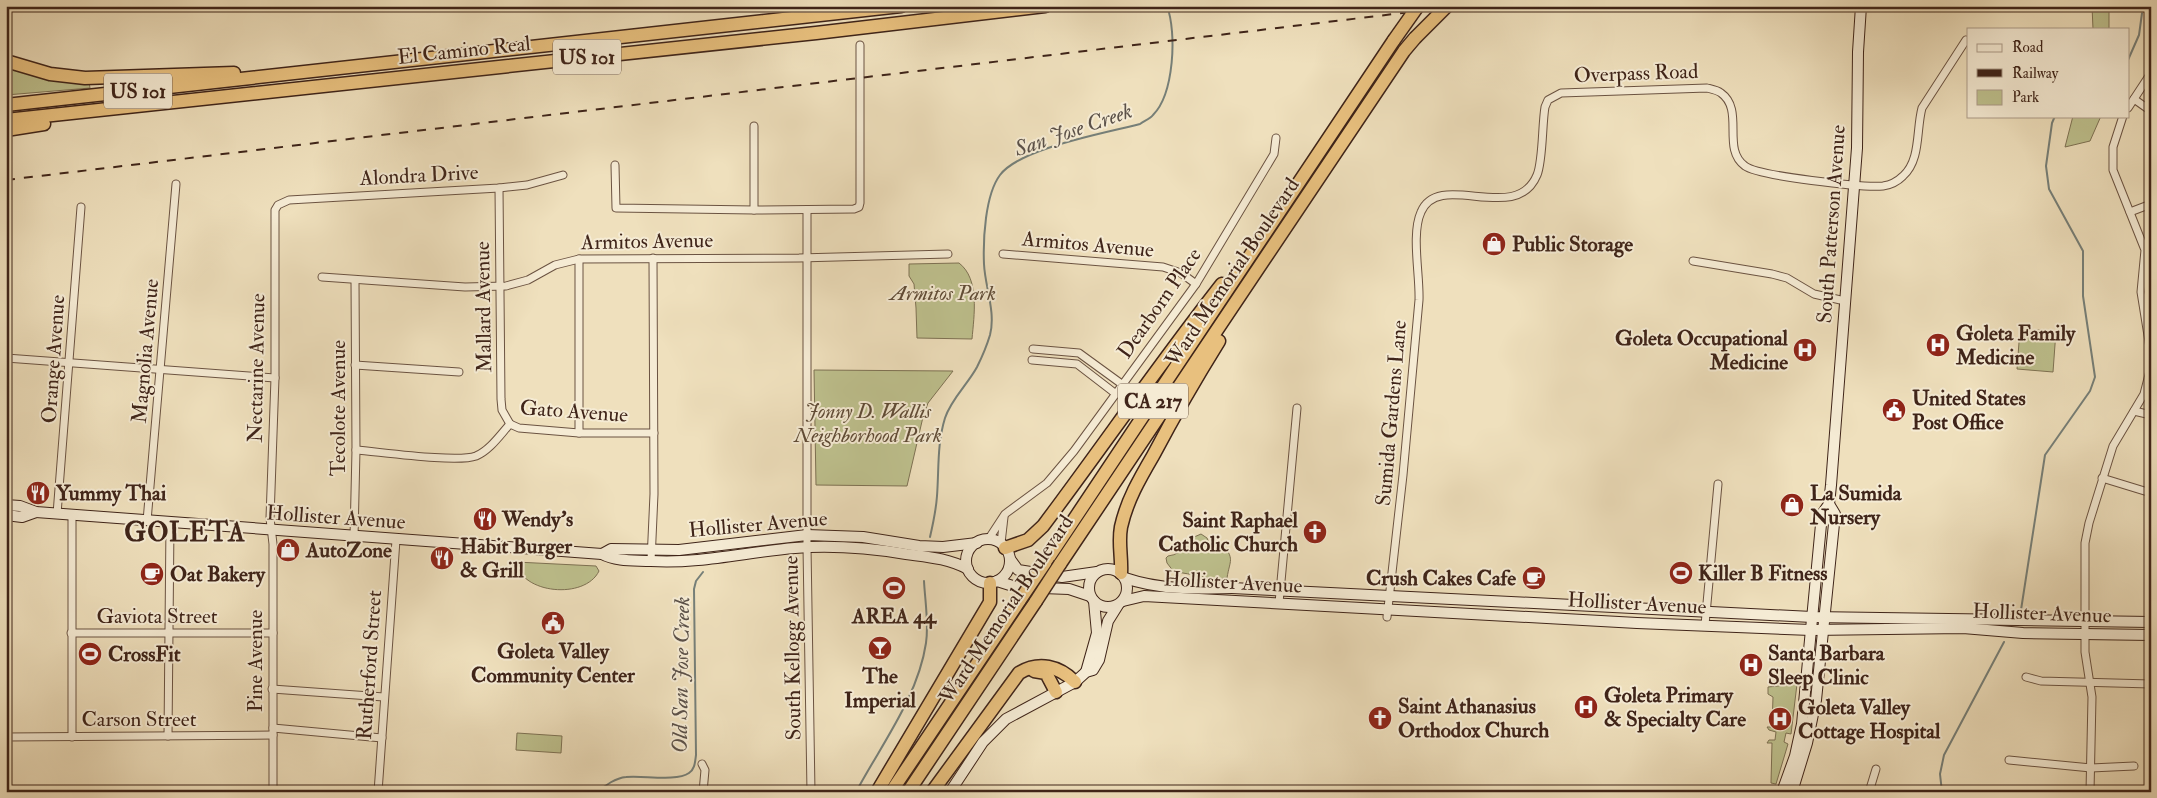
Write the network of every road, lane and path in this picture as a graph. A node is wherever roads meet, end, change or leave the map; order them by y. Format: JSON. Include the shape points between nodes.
{"nodes":[{"id":1,"x":902,"y":6,"type":"edge"},
{"id":2,"x":1045,"y":6,"type":"edge"},
{"id":3,"x":1418,"y":6,"type":"edge"},
{"id":4,"x":1447,"y":6,"type":"edge"},
{"id":5,"x":1861,"y":6,"type":"edge"},
{"id":6,"x":1966,"y":40,"type":"dead end"},
{"id":7,"x":860,"y":45,"type":"dead end"},
{"id":8,"x":9,"y":62,"type":"edge"},
{"id":9,"x":2151,"y":74,"type":"edge"},
{"id":10,"x":269,"y":77,"type":"junction"},
{"id":11,"x":2134,"y":99,"type":"junction"},
{"id":12,"x":6,"y":105,"type":"edge"},
{"id":13,"x":2130,"y":105,"type":"edge"},
{"id":14,"x":129,"y":107,"type":"junction"},
{"id":15,"x":2151,"y":111,"type":"edge"},
{"id":16,"x":2122,"y":118,"type":"edge"},
{"id":17,"x":6,"y":120,"type":"edge"},
{"id":18,"x":754,"y":126,"type":"dead end"},
{"id":19,"x":6,"y":130,"type":"edge"},
{"id":20,"x":1276,"y":138,"type":"dead end"},
{"id":21,"x":615,"y":165,"type":"dead end"},
{"id":22,"x":562,"y":175,"type":"dead end"},
{"id":23,"x":176,"y":184,"type":"dead end"},
{"id":24,"x":1854,"y":186,"type":"junction"},
{"id":25,"x":499,"y":188,"type":"junction"},
{"id":26,"x":2151,"y":204,"type":"edge"},
{"id":27,"x":278,"y":205,"type":"joint"},
{"id":28,"x":81,"y":207,"type":"dead end"},
{"id":29,"x":754,"y":210,"type":"junction"},
{"id":30,"x":807,"y":210,"type":"junction"},
{"id":31,"x":2130,"y":212,"type":"junction"},
{"id":32,"x":1420,"y":213,"type":"joint"},
{"id":33,"x":1262,"y":238,"type":"junction"},
{"id":34,"x":948,"y":254,"type":"dead end"},
{"id":35,"x":1003,"y":254,"type":"dead end"},
{"id":36,"x":579,"y":258,"type":"junction"},
{"id":37,"x":653,"y":258,"type":"junction"},
{"id":38,"x":806,"y":258,"type":"junction"},
{"id":39,"x":1693,"y":261,"type":"dead end"},
{"id":40,"x":1258,"y":268,"type":"junction"},
{"id":41,"x":2147,"y":274,"type":"edge"},
{"id":42,"x":322,"y":277,"type":"dead end"},
{"id":43,"x":356,"y":280,"type":"junction"},
{"id":44,"x":1196,"y":284,"type":"junction"},
{"id":45,"x":500,"y":286,"type":"junction"},
{"id":46,"x":1845,"y":301,"type":"junction"},
{"id":47,"x":2151,"y":348,"type":"edge"},
{"id":48,"x":1033,"y":349,"type":"dead end"},
{"id":49,"x":6,"y":358,"type":"edge"},
{"id":50,"x":1032,"y":360,"type":"dead end"},
{"id":51,"x":70,"y":363,"type":"junction"},
{"id":52,"x":355,"y":365,"type":"junction"},
{"id":53,"x":160,"y":370,"type":"junction"},
{"id":54,"x":459,"y":372,"type":"dead end"},
{"id":55,"x":275,"y":378,"type":"junction"},
{"id":56,"x":1123,"y":385,"type":"junction"},
{"id":57,"x":1116,"y":394,"type":"junction"},
{"id":58,"x":1297,"y":408,"type":"dead end"},
{"id":59,"x":2134,"y":411,"type":"junction"},
{"id":60,"x":2151,"y":415,"type":"edge"},
{"id":61,"x":510,"y":424,"type":"junction"},
{"id":62,"x":579,"y":433,"type":"junction"},
{"id":63,"x":654,"y":433,"type":"junction"},
{"id":64,"x":356,"y":450,"type":"junction"},
{"id":65,"x":2102,"y":478,"type":"junction"},
{"id":66,"x":1718,"y":484,"type":"dead end"},
{"id":67,"x":2151,"y":493,"type":"edge"},
{"id":68,"x":1829,"y":504,"type":"junction"},
{"id":69,"x":6,"y":505,"type":"edge"},
{"id":70,"x":36,"y":512,"type":"junction"},
{"id":71,"x":57,"y":514,"type":"junction"},
{"id":72,"x":1004,"y":514,"type":"junction"},
{"id":73,"x":6,"y":515,"type":"edge"},
{"id":74,"x":72,"y":515,"type":"junction"},
{"id":75,"x":147,"y":521,"type":"junction"},
{"id":76,"x":170,"y":523,"type":"junction"},
{"id":77,"x":272,"y":531,"type":"junction"},
{"id":78,"x":808,"y":534,"type":"junction"},
{"id":79,"x":354,"y":537,"type":"junction"},
{"id":80,"x":396,"y":540,"type":"junction"},
{"id":81,"x":988,"y":540,"type":"junction"},
{"id":82,"x":977,"y":543,"type":"junction"},
{"id":83,"x":807,"y":547,"type":"junction"},
{"id":84,"x":918,"y":550,"type":"junction"},
{"id":85,"x":1005,"y":550,"type":"junction"},
{"id":86,"x":652,"y":555,"type":"junction"},
{"id":87,"x":968,"y":569,"type":"junction"},
{"id":88,"x":1097,"y":572,"type":"junction"},
{"id":89,"x":1123,"y":575,"type":"junction"},
{"id":90,"x":994,"y":582,"type":"junction"},
{"id":91,"x":1280,"y":591,"type":"junction"},
{"id":92,"x":1390,"y":596,"type":"junction"},
{"id":93,"x":1092,"y":599,"type":"junction"},
{"id":94,"x":1120,"y":603,"type":"junction"},
{"id":95,"x":1279,"y":603,"type":"junction"},
{"id":96,"x":1387,"y":612,"type":"junction"},
{"id":97,"x":1706,"y":612,"type":"junction"},
{"id":98,"x":1812,"y":617,"type":"junction"},
{"id":99,"x":1825,"y":618,"type":"junction"},
{"id":100,"x":2085,"y":620,"type":"junction"},
{"id":101,"x":2151,"y":622,"type":"edge"},
{"id":102,"x":1705,"y":625,"type":"junction"},
{"id":103,"x":1811,"y":630,"type":"junction"},
{"id":104,"x":1823,"y":630,"type":"junction"},
{"id":105,"x":71,"y":633,"type":"junction"},
{"id":106,"x":273,"y":633,"type":"junction"},
{"id":107,"x":169,"y":634,"type":"junction"},
{"id":108,"x":2085,"y":634,"type":"junction"},
{"id":109,"x":2151,"y":636,"type":"edge"},
{"id":110,"x":1086,"y":672,"type":"junction"},
{"id":111,"x":1017,"y":677,"type":"junction"},
{"id":112,"x":2026,"y":677,"type":"dead end"},
{"id":113,"x":1075,"y":682,"type":"junction"},
{"id":114,"x":2089,"y":683,"type":"junction"},
{"id":115,"x":2151,"y":684,"type":"edge"},
{"id":116,"x":272,"y":689,"type":"junction"},
{"id":117,"x":1056,"y":692,"type":"junction"},
{"id":118,"x":384,"y":696,"type":"junction"},
{"id":119,"x":273,"y":731,"type":"junction"},
{"id":120,"x":168,"y":736,"type":"junction"},
{"id":121,"x":6,"y":737,"type":"edge"},
{"id":122,"x":72,"y":737,"type":"junction"},
{"id":123,"x":382,"y":738,"type":"junction"},
{"id":124,"x":2009,"y":760,"type":"dead end"},
{"id":125,"x":702,"y":764,"type":"dead end"},
{"id":126,"x":2134,"y":766,"type":"dead end"},
{"id":127,"x":2091,"y":768,"type":"junction"},
{"id":128,"x":1876,"y":769,"type":"dead end"},
{"id":129,"x":273,"y":792,"type":"edge"},
{"id":130,"x":378,"y":792,"type":"edge"},
{"id":131,"x":703,"y":792,"type":"edge"},
{"id":132,"x":811,"y":792,"type":"edge"},
{"id":133,"x":877,"y":792,"type":"edge"},
{"id":134,"x":891,"y":792,"type":"edge"},
{"id":135,"x":908,"y":792,"type":"edge"},
{"id":136,"x":932,"y":792,"type":"edge"},
{"id":137,"x":950,"y":792,"type":"edge"},
{"id":138,"x":1782,"y":792,"type":"edge"},
{"id":139,"x":1792,"y":792,"type":"edge"},
{"id":140,"x":1869,"y":792,"type":"edge"},
{"id":141,"x":2090,"y":792,"type":"edge"}],
"edges":[{"from":1,"to":10,"type":"highway","name":"El Camino Real","number":"US 101"},
{"from":2,"to":14,"type":"highway","name":"El Camino Real","number":"US 101"},
{"from":3,"to":33,"type":"highway","name":"Ward Memorial Boulevard","number":"CA 217","bridge":true},
{"from":4,"to":40,"type":"highway","name":"Ward Memorial Boulevard","number":"CA 217","bridge":true,"via":[[1404,51]]},
{"from":5,"to":24,"type":"main road","name":"South Patterson Avenue"},
{"from":6,"to":24,"type":"street","name":"Overpass Road","via":[[1922,108],[1915,159],[1908,171],[1897,181],[1884,186]]},
{"from":7,"to":30,"type":"street","via":[[859,207]]},
{"from":8,"to":10,"type":"highway","via":[[50,74],[85,78],[237,73]]},
{"from":9,"to":11,"type":"street"},
{"from":10,"to":12,"type":"highway","name":"El Camino Real","number":"US 101"},
{"from":11,"to":13,"type":"street"},
{"from":11,"to":15,"type":"street"},
{"from":14,"to":17,"type":"highway","name":"El Camino Real","number":"US 101"},
{"from":14,"to":19,"type":"highway","via":[[110,114]]},
{"from":16,"to":31,"type":"street","via":[[2113,147],[2113,170]]},
{"from":18,"to":29,"type":"street"},
{"from":20,"to":44,"type":"street","name":"Dearborn Place","via":[[1274,154]]},
{"from":21,"to":29,"type":"street","via":[[616,208]]},
{"from":22,"to":25,"type":"street","name":"Alondra Drive","via":[[527,185]]},
{"from":23,"to":53,"type":"street","name":"Magnolia Avenue"},
{"from":24,"to":32,"type":"street","name":"Overpass Road","via":[[1768,173],[1745,166],[1733,148],[1731,108],[1721,93],[1707,88],[1560,93],[1548,100],[1545,107],[1538,171],[1531,186],[1512,197],[1445,195],[1428,202]]},
{"from":24,"to":46,"type":"main road","name":"South Patterson Avenue"},
{"from":25,"to":27,"type":"street","name":"Alondra Drive","via":[[290,200]]},
{"from":25,"to":45,"type":"street","name":"Mallard Avenue"},
{"from":26,"to":31,"type":"street"},
{"from":27,"to":55,"type":"street","name":"Nectarine Avenue","via":[[274,215]]},
{"from":28,"to":51,"type":"street","name":"Orange Avenue"},
{"from":29,"to":30,"type":"street"},
{"from":30,"to":38,"type":"street","name":"South Kellogg Avenue"},
{"from":31,"to":41,"type":"street","via":[[2145,250]]},
{"from":32,"to":92,"type":"street","name":"Sumida Gardens Lane","via":[[1416,261],[1420,280],[1419,300]]},
{"from":33,"to":85,"type":"highway","via":[[1186,330],[1043,526],[1028,540]]},
{"from":33,"to":134,"type":"highway","name":"Ward Memorial Boulevard","number":"CA 217","bridge":true},
{"from":34,"to":38,"type":"street","name":"Armitos Avenue"},
{"from":35,"to":44,"type":"street","name":"Armitos Avenue","via":[[1163,267]]},
{"from":36,"to":37,"type":"street","name":"Armitos Avenue"},
{"from":36,"to":45,"type":"street","name":"Armitos Avenue","via":[[554,265],[517,284]]},
{"from":36,"to":62,"type":"street"},
{"from":37,"to":38,"type":"street","name":"Armitos Avenue"},
{"from":37,"to":63,"type":"street"},
{"from":38,"to":78,"type":"street","name":"South Kellogg Avenue"},
{"from":39,"to":46,"type":"street","via":[[1772,274],[1787,278],[1814,294]]},
{"from":40,"to":89,"type":"highway","via":[[1245,300],[1127,505],[1119,545]]},
{"from":40,"to":135,"type":"highway","name":"Ward Memorial Boulevard","number":"CA 217","bridge":true},
{"from":41,"to":47,"type":"street","via":[[2141,292]]},
{"from":42,"to":43,"type":"street","name":"Armitos Avenue"},
{"from":43,"to":45,"type":"street","name":"Armitos Avenue"},
{"from":43,"to":52,"type":"street","name":"Tecolote Avenue"},
{"from":44,"to":56,"type":"street","name":"Dearborn Place"},
{"from":45,"to":61,"type":"street","name":"Mallard Avenue","via":[[502,410]]},
{"from":46,"to":68,"type":"main road","name":"South Patterson Avenue"},
{"from":47,"to":59,"type":"street","via":[[2149,379]]},
{"from":48,"to":56,"type":"street","via":[[1080,353]]},
{"from":49,"to":51,"type":"street"},
{"from":50,"to":57,"type":"street","via":[[1077,364]]},
{"from":51,"to":53,"type":"street"},
{"from":51,"to":71,"type":"street","name":"Orange Avenue"},
{"from":52,"to":54,"type":"street"},
{"from":52,"to":64,"type":"street","name":"Tecolote Avenue"},
{"from":53,"to":55,"type":"street"},
{"from":53,"to":75,"type":"street","name":"Magnolia Avenue"},
{"from":55,"to":77,"type":"street","name":"Nectarine Avenue"},
{"from":56,"to":57,"type":"street","name":"Dearborn Place"},
{"from":57,"to":72,"type":"street","name":"Dearborn Place","via":[[1047,483]]},
{"from":58,"to":91,"type":"street"},
{"from":59,"to":60,"type":"street"},
{"from":59,"to":65,"type":"street","via":[[2113,446]]},
{"from":61,"to":62,"type":"street","name":"Gato Avenue","via":[[519,428]]},
{"from":61,"to":64,"type":"street","name":"Gato Avenue","via":[[475,456],[456,458]]},
{"from":62,"to":63,"type":"street","name":"Gato Avenue"},
{"from":63,"to":86,"type":"street"},
{"from":64,"to":79,"type":"street","name":"Tecolote Avenue"},
{"from":65,"to":67,"type":"street"},
{"from":65,"to":100,"type":"street","via":[[2086,543]]},
{"from":66,"to":97,"type":"street"},
{"from":68,"to":98,"type":"main road","name":"South Patterson Avenue","via":[[1822,514]]},
{"from":68,"to":99,"type":"main road","name":"South Patterson Avenue","via":[[1835,514]]},
{"from":69,"to":70,"type":"main road","name":"Hollister Avenue"},
{"from":70,"to":71,"type":"main road","name":"Hollister Avenue"},
{"from":70,"to":73,"type":"main road","name":"Hollister Avenue","via":[[22,516]]},
{"from":71,"to":74,"type":"main road","name":"Hollister Avenue"},
{"from":72,"to":81,"type":"street","name":"Dearborn Place"},
{"from":72,"to":85,"type":"street"},
{"from":74,"to":75,"type":"main road","name":"Hollister Avenue"},
{"from":74,"to":105,"type":"street"},
{"from":75,"to":76,"type":"main road","name":"Hollister Avenue"},
{"from":76,"to":77,"type":"main road","name":"Hollister Avenue"},
{"from":76,"to":107,"type":"street"},
{"from":77,"to":79,"type":"main road","name":"Hollister Avenue"},
{"from":77,"to":106,"type":"street","name":"Pine Avenue"},
{"from":78,"to":83,"type":"street","name":"South Kellogg Avenue"},
{"from":78,"to":84,"type":"main road","name":"Hollister Avenue","via":[[863,537]]},
{"from":78,"to":86,"type":"main road","name":"Hollister Avenue"},
{"from":79,"to":80,"type":"main road","name":"Hollister Avenue"},
{"from":80,"to":86,"type":"main road","name":"Hollister Avenue","via":[[602,554],[611,559]]},
{"from":80,"to":118,"type":"street","name":"Rutherford Street"},
{"from":81,"to":82,"type":"main road"},
{"from":81,"to":85,"type":"main road"},
{"from":82,"to":84,"type":"main road","name":"Hollister Avenue"},
{"from":82,"to":87,"type":"main road","via":[[968,554]]},
{"from":83,"to":84,"type":"main road","name":"Hollister Avenue"},
{"from":83,"to":86,"type":"main road","name":"Hollister Avenue","via":[[701,561]]},
{"from":83,"to":132,"type":"street","name":"South Kellogg Avenue"},
{"from":84,"to":87,"type":"main road","name":"Hollister Avenue"},
{"from":85,"to":88,"type":"main road","via":[[1018,570],[1062,577]]},
{"from":85,"to":90,"type":"main road","via":[[1007,572]]},
{"from":87,"to":90,"type":"main road","via":[[977,580]]},
{"from":88,"to":89,"type":"main road","via":[[1109,568]]},
{"from":88,"to":93,"type":"main road","via":[[1089,583]]},
{"from":89,"to":91,"type":"main road","name":"Hollister Avenue","via":[[1154,586]]},
{"from":89,"to":94,"type":"main road","via":[[1128,590]]},
{"from":90,"to":93,"type":"main road","via":[[1016,587],[1069,589]]},
{"from":90,"to":133,"type":"highway","via":[[990,602]]},
{"from":91,"to":92,"type":"main road","name":"Hollister Avenue"},
{"from":91,"to":95,"type":"street"},
{"from":92,"to":96,"type":"street","name":"Sumida Gardens Lane"},
{"from":92,"to":97,"type":"main road","name":"Hollister Avenue"},
{"from":93,"to":94,"type":"main road","via":[[1106,607]]},
{"from":93,"to":110,"type":"main road","via":[[1096,633]]},
{"from":94,"to":95,"type":"main road","name":"Hollister Avenue","via":[[1144,596]]},
{"from":94,"to":110,"type":"main road","via":[[1108,621],[1099,660],[1093,670]]},
{"from":95,"to":96,"type":"main road","name":"Hollister Avenue"},
{"from":96,"to":102,"type":"main road","name":"Hollister Avenue"},
{"from":97,"to":98,"type":"main road","name":"Hollister Avenue"},
{"from":97,"to":102,"type":"street"},
{"from":98,"to":99,"type":"main road","name":"Hollister Avenue"},
{"from":98,"to":103,"type":"main road","name":"South Patterson Avenue"},
{"from":99,"to":100,"type":"main road","name":"Hollister Avenue"},
{"from":99,"to":104,"type":"main road","name":"South Patterson Avenue"},
{"from":100,"to":101,"type":"main road","name":"Hollister Avenue"},
{"from":100,"to":108,"type":"street"},
{"from":102,"to":103,"type":"main road","name":"Hollister Avenue"},
{"from":103,"to":104,"type":"main road","name":"Hollister Avenue"},
{"from":103,"to":138,"type":"main road","name":"South Patterson Avenue","via":[[1799,740]]},
{"from":104,"to":108,"type":"main road","name":"Hollister Avenue","via":[[1963,628]]},
{"from":104,"to":139,"type":"main road","name":"South Patterson Avenue","via":[[1811,726]]},
{"from":105,"to":107,"type":"street","name":"Gaviota Street"},
{"from":105,"to":122,"type":"street"},
{"from":106,"to":107,"type":"street","name":"Gaviota Street"},
{"from":106,"to":116,"type":"street","name":"Pine Avenue"},
{"from":107,"to":120,"type":"street"},
{"from":108,"to":109,"type":"main road","name":"Hollister Avenue"},
{"from":108,"to":114,"type":"street"},
{"from":110,"to":113,"type":"main road"},
{"from":111,"to":113,"type":"highway","via":[[1025,669],[1043,666],[1060,671]]},
{"from":111,"to":117,"type":"highway","via":[[1035,671],[1046,673]]},
{"from":111,"to":136,"type":"highway"},
{"from":112,"to":114,"type":"street","via":[[2041,681]]},
{"from":113,"to":117,"type":"main road"},
{"from":114,"to":115,"type":"street"},
{"from":114,"to":127,"type":"street","via":[[2092,698]]},
{"from":116,"to":118,"type":"street"},
{"from":116,"to":119,"type":"street","name":"Pine Avenue"},
{"from":117,"to":137,"type":"main road","via":[[1019,710],[993,730]]},
{"from":118,"to":123,"type":"street","name":"Rutherford Street"},
{"from":119,"to":120,"type":"street","name":"Carson Street"},
{"from":119,"to":123,"type":"street","name":"Carson Street"},
{"from":119,"to":129,"type":"street","name":"Pine Avenue"},
{"from":120,"to":122,"type":"street","name":"Carson Street"},
{"from":121,"to":122,"type":"street","name":"Carson Street"},
{"from":123,"to":130,"type":"street","name":"Rutherford Street"},
{"from":124,"to":127,"type":"street"},
{"from":125,"to":131,"type":"street","via":[[705,770]]},
{"from":126,"to":127,"type":"street"},
{"from":127,"to":141,"type":"street"},
{"from":128,"to":140,"type":"street"}]}
